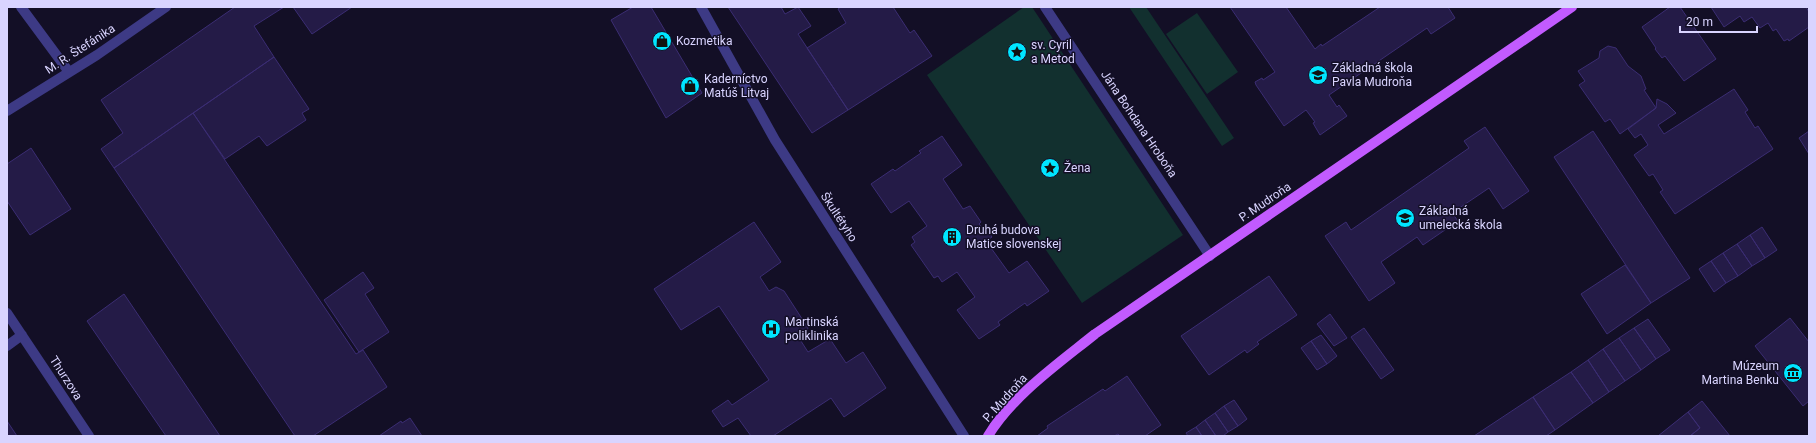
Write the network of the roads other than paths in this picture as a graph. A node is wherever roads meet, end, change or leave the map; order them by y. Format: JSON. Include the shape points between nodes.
{"nodes":[{"id":1,"x":21,"y":7,"type":"edge"},
{"id":2,"x":166,"y":7,"type":"edge"},
{"id":3,"x":701,"y":7,"type":"edge"},
{"id":4,"x":1045,"y":7,"type":"edge"},
{"id":5,"x":1572,"y":7,"type":"edge"},
{"id":6,"x":69,"y":72,"type":"junction"},
{"id":7,"x":7,"y":111,"type":"edge"},
{"id":8,"x":1210,"y":256,"type":"junction"},
{"id":9,"x":7,"y":313,"type":"edge"},
{"id":10,"x":22,"y":335,"type":"junction"},
{"id":11,"x":7,"y":346,"type":"edge"},
{"id":12,"x":89,"y":436,"type":"edge"},
{"id":13,"x":964,"y":436,"type":"edge"},
{"id":14,"x":988,"y":436,"type":"edge"}],
"edges":[{"from":1,"to":6,"type":"street"},
{"from":2,"to":6,"type":"street","name":"M. R. Štefánika"},
{"from":3,"to":13,"type":"street","name":"Škultétyho","via":[[789,163]]},
{"from":4,"to":8,"type":"street","name":"Jána Bohdana Hroboňa"},
{"from":5,"to":8,"type":"main road","name":"P. Mudroňa"},
{"from":6,"to":7,"type":"street","name":"M. R. Štefánika"},
{"from":8,"to":14,"type":"main road","name":"P. Mudroňa","via":[[1095,334],[1042,376],[997,422]]},
{"from":9,"to":10,"type":"street","name":"Thurzova"},
{"from":10,"to":11,"type":"street"},
{"from":10,"to":12,"type":"street","name":"Thurzova"}]}
